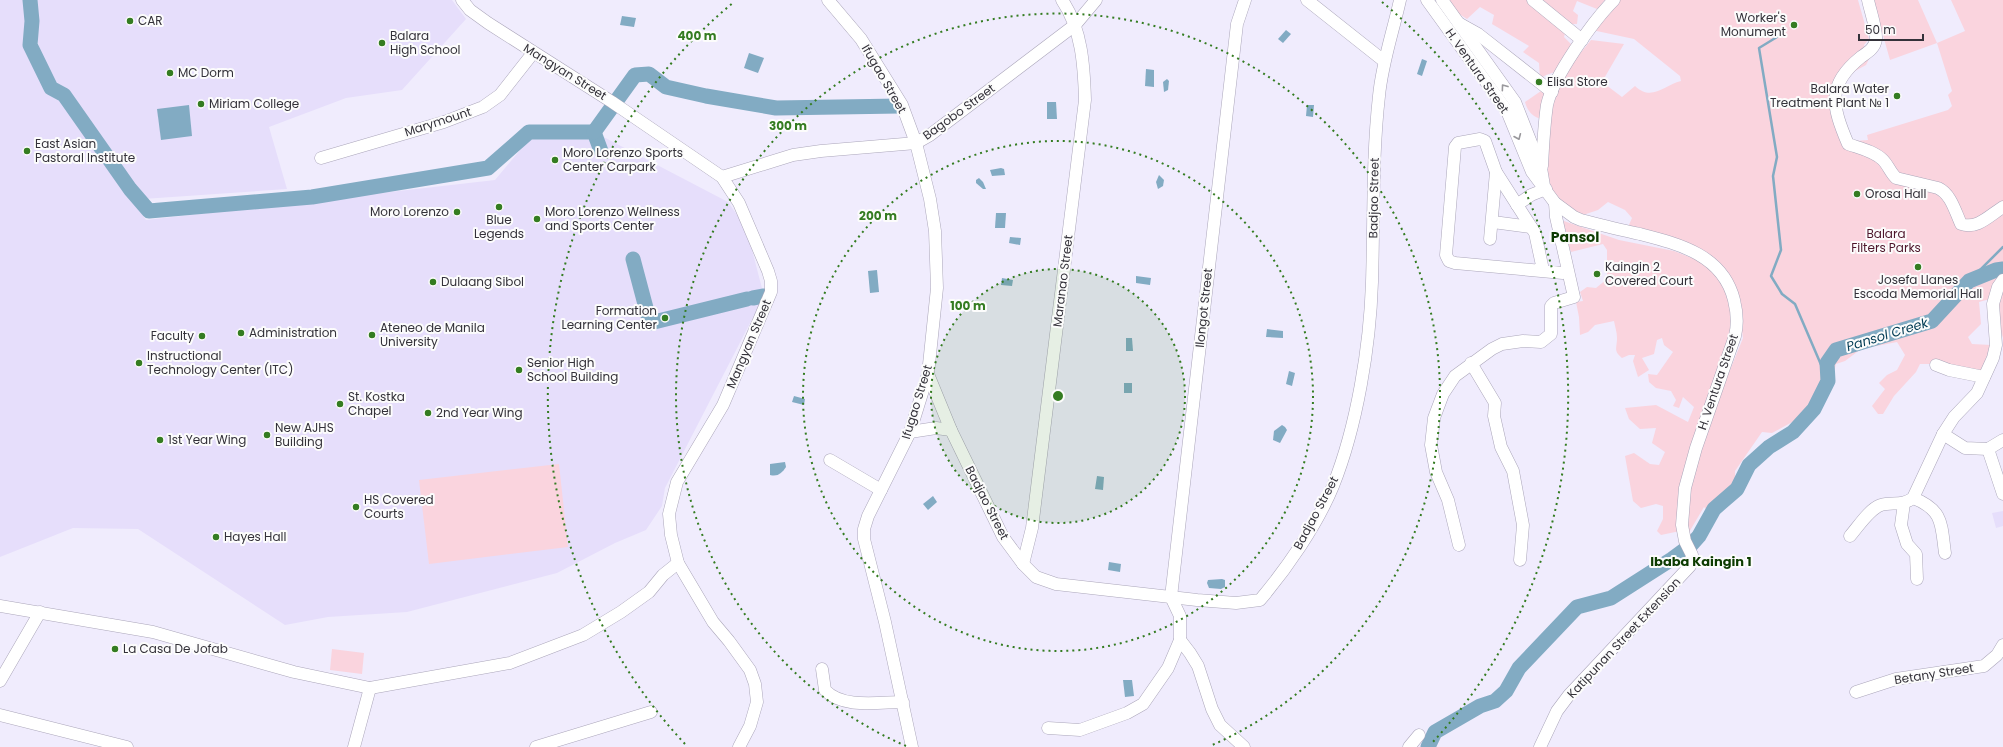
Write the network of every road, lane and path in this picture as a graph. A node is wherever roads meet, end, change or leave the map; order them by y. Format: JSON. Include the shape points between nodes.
{"nodes":[{"id":1,"x":462,"y":0,"type":"edge"},
{"id":2,"x":828,"y":0,"type":"edge"},
{"id":3,"x":1062,"y":0,"type":"edge"},
{"id":4,"x":1096,"y":0,"type":"edge"},
{"id":5,"x":1244,"y":0,"type":"edge"},
{"id":6,"x":1307,"y":0,"type":"edge"},
{"id":7,"x":1400,"y":0,"type":"edge"},
{"id":8,"x":1427,"y":0,"type":"edge"},
{"id":9,"x":1442,"y":0,"type":"edge"},
{"id":10,"x":1533,"y":0,"type":"edge"},
{"id":11,"x":1614,"y":0,"type":"edge"},
{"id":12,"x":1868,"y":0,"type":"edge"},
{"id":13,"x":1075,"y":25,"type":"junction"},
{"id":14,"x":1452,"y":25,"type":"junction"},
{"id":15,"x":1582,"y":40,"type":"junction"},
{"id":16,"x":533,"y":53,"type":"junction"},
{"id":17,"x":1384,"y":61,"type":"junction"},
{"id":18,"x":1552,"y":92,"type":"junction"},
{"id":19,"x":916,"y":143,"type":"junction"},
{"id":20,"x":321,"y":158,"type":"dead end"},
{"id":21,"x":1537,"y":170,"type":"junction"},
{"id":22,"x":1496,"y":172,"type":"junction"},
{"id":23,"x":722,"y":178,"type":"junction"},
{"id":24,"x":1543,"y":190,"type":"junction"},
{"id":25,"x":1555,"y":203,"type":"junction"},
{"id":26,"x":1518,"y":207,"type":"junction"},
{"id":27,"x":2003,"y":207,"type":"edge"},
{"id":28,"x":1493,"y":222,"type":"junction"},
{"id":29,"x":1531,"y":227,"type":"junction"},
{"id":30,"x":1490,"y":239,"type":"dead end"},
{"id":31,"x":1543,"y":270,"type":"junction"},
{"id":32,"x":1563,"y":273,"type":"dead end"},
{"id":33,"x":2003,"y":280,"type":"edge"},
{"id":34,"x":1471,"y":363,"type":"junction"},
{"id":35,"x":1936,"y":365,"type":"dead end"},
{"id":36,"x":928,"y":374,"type":"junction"},
{"id":37,"x":1984,"y":377,"type":"junction"},
{"id":38,"x":951,"y":430,"type":"junction"},
{"id":39,"x":910,"y":432,"type":"junction"},
{"id":40,"x":1943,"y":434,"type":"junction"},
{"id":41,"x":2003,"y":440,"type":"edge"},
{"id":42,"x":1988,"y":449,"type":"junction"},
{"id":43,"x":830,"y":460,"type":"dead end"},
{"id":44,"x":881,"y":490,"type":"junction"},
{"id":45,"x":2003,"y":494,"type":"edge"},
{"id":46,"x":1909,"y":500,"type":"junction"},
{"id":47,"x":1850,"y":536,"type":"dead end"},
{"id":48,"x":1459,"y":544,"type":"dead end"},
{"id":49,"x":1688,"y":545,"type":"joint"},
{"id":50,"x":1945,"y":553,"type":"dead end"},
{"id":51,"x":1520,"y":560,"type":"dead end"},
{"id":52,"x":678,"y":563,"type":"junction"},
{"id":53,"x":1023,"y":564,"type":"junction"},
{"id":54,"x":1918,"y":579,"type":"dead end"},
{"id":55,"x":1171,"y":597,"type":"junction"},
{"id":56,"x":1197,"y":600,"type":"junction"},
{"id":57,"x":0,"y":606,"type":"edge"},
{"id":58,"x":40,"y":612,"type":"junction"},
{"id":59,"x":1180,"y":616,"type":"junction"},
{"id":60,"x":1180,"y":640,"type":"junction"},
{"id":61,"x":2003,"y":645,"type":"edge"},
{"id":62,"x":822,"y":669,"type":"dead end"},
{"id":63,"x":0,"y":681,"type":"edge"},
{"id":64,"x":370,"y":688,"type":"junction"},
{"id":65,"x":1856,"y":692,"type":"dead end"},
{"id":66,"x":903,"y":702,"type":"junction"},
{"id":67,"x":651,"y":712,"type":"dead end"},
{"id":68,"x":0,"y":715,"type":"edge"},
{"id":69,"x":1048,"y":728,"type":"dead end"},
{"id":70,"x":1418,"y":735,"type":"dead end"},
{"id":71,"x":127,"y":747,"type":"edge"},
{"id":72,"x":354,"y":747,"type":"edge"},
{"id":73,"x":536,"y":747,"type":"edge"},
{"id":74,"x":739,"y":747,"type":"edge"},
{"id":75,"x":912,"y":747,"type":"edge"},
{"id":76,"x":1244,"y":747,"type":"edge"},
{"id":77,"x":1409,"y":747,"type":"edge"},
{"id":78,"x":1540,"y":747,"type":"edge"}],
"edges":[{"from":1,"to":16,"type":"street","name":"Mangyan Street","via":[[470,10]]},
{"from":2,"to":19,"type":"street","name":"Ifugao Street","via":[[861,39],[902,105]]},
{"from":3,"to":13,"type":"street","name":"Maranao Street","via":[[1072,14]]},
{"from":4,"to":13,"type":"street","name":"Bagobo Street"},
{"from":5,"to":55,"type":"street","name":"Ilongot Street","via":[[1237,24]]},
{"from":6,"to":17,"type":"street"},
{"from":7,"to":17,"type":"street","name":"Badjao Street"},
{"from":8,"to":14,"type":"street","name":"H. Ventura Street"},
{"from":9,"to":14,"type":"street","name":"H. Ventura Street"},
{"from":10,"to":15,"type":"street"},
{"from":11,"to":15,"type":"street"},
{"from":12,"to":27,"type":"street","via":[[1876,38],[1872,49],[1853,64],[1838,82],[1835,99],[1838,119],[1848,144],[1876,154],[1885,161],[1896,178],[1944,191],[1961,224],[1968,227],[1976,225]]},
{"from":13,"to":19,"type":"street","name":"Bagobo Street"},
{"from":13,"to":53,"type":"street","name":"Maranao Street","via":[[1082,52],[1085,100],[1032,528]]},
{"from":14,"to":18,"type":"street","via":[[1478,34]]},
{"from":14,"to":21,"type":"street","name":"H. Ventura Street","via":[[1514,102]]},
{"from":15,"to":18,"type":"street"},
{"from":16,"to":20,"type":"street","name":"Marymount","via":[[500,95],[483,107],[444,122]]},
{"from":16,"to":23,"type":"street","name":"Mangyan Street","via":[[623,109]]},
{"from":17,"to":56,"type":"street","name":"Badjao Street","via":[[1373,170],[1369,333],[1344,457],[1332,488],[1308,533],[1260,600],[1236,603]]},
{"from":18,"to":21,"type":"street"},
{"from":19,"to":23,"type":"street","name":"Bagobo Street","via":[[793,155]]},
{"from":19,"to":36,"type":"street","name":"Ifugao Street","via":[[935,231],[935,319]]},
{"from":21,"to":24,"type":"street","name":"H. Ventura Street"},
{"from":22,"to":26,"type":"street"},
{"from":22,"to":28,"type":"street"},
{"from":22,"to":31,"type":"street","via":[[1486,141],[1480,139],[1458,143],[1446,255],[1449,261],[1455,263]]},
{"from":23,"to":52,"type":"street","name":"Mangyan Street","via":[[731,188],[751,228],[768,272],[771,292],[723,405],[677,482],[669,514]]},
{"from":24,"to":25,"type":"street","name":"H. Ventura Street"},
{"from":24,"to":26,"type":"street","via":[[1539,197]]},
{"from":25,"to":34,"type":"street","via":[[1574,297],[1551,306],[1551,334],[1546,340],[1502,344]]},
{"from":25,"to":49,"type":"street","name":"H. Ventura Street","via":[[1581,220],[1671,242],[1694,251],[1710,262],[1730,286],[1735,305],[1736,329],[1689,472],[1681,514]]},
{"from":26,"to":29,"type":"street"},
{"from":28,"to":29,"type":"street"},
{"from":28,"to":30,"type":"street"},
{"from":29,"to":31,"type":"street","via":[[1540,250]]},
{"from":31,"to":32,"type":"street"},
{"from":33,"to":37,"type":"street","via":[[1993,304],[1996,345]]},
{"from":34,"to":48,"type":"street","via":[[1445,388],[1434,418],[1431,444],[1436,472],[1448,500]]},
{"from":34,"to":51,"type":"street","via":[[1495,403],[1494,416],[1501,447],[1513,471],[1523,525]]},
{"from":35,"to":37,"type":"street"},
{"from":36,"to":38,"type":"street","name":"Badjao Street"},
{"from":36,"to":39,"type":"street","name":"Ifugao Street"},
{"from":37,"to":40,"type":"street","via":[[1977,393],[1954,417]]},
{"from":38,"to":39,"type":"street","via":[[936,428]]},
{"from":38,"to":53,"type":"street","name":"Badjao Street","via":[[1002,537]]},
{"from":39,"to":44,"type":"street","name":"Ifugao Street"},
{"from":40,"to":42,"type":"street","via":[[1965,448]]},
{"from":40,"to":46,"type":"street"},
{"from":41,"to":42,"type":"street"},
{"from":42,"to":45,"type":"street"},
{"from":43,"to":44,"type":"street"},
{"from":44,"to":66,"type":"street","name":"Ifugao Street","via":[[868,516],[864,539],[886,622]]},
{"from":46,"to":47,"type":"street","via":[[1875,507]]},
{"from":46,"to":50,"type":"street","via":[[1929,506],[1940,519]]},
{"from":46,"to":54,"type":"street","via":[[1901,526],[1908,544],[1916,554]]},
{"from":49,"to":78,"type":"street","name":"Katipunan Street Extension","via":[[1692,563],[1689,569],[1569,695],[1557,711]]},
{"from":52,"to":64,"type":"street","via":[[663,575],[649,592],[583,635],[510,663]]},
{"from":52,"to":74,"type":"street","name":"Mangyan Street","via":[[712,622],[750,670],[755,684],[757,702],[750,726]]},
{"from":53,"to":55,"type":"street","name":"Badjao Street","via":[[1036,576],[1056,584]]},
{"from":55,"to":56,"type":"street","name":"Badjao Street"},
{"from":55,"to":59,"type":"street"},
{"from":56,"to":59,"type":"street"},
{"from":57,"to":58,"type":"street"},
{"from":58,"to":63,"type":"street"},
{"from":58,"to":64,"type":"street","via":[[153,632],[294,672]]},
{"from":59,"to":60,"type":"street"},
{"from":60,"to":69,"type":"street","via":[[1168,668],[1143,704],[1127,713],[1080,730]]},
{"from":60,"to":76,"type":"street","via":[[1198,666],[1220,725]]},
{"from":61,"to":65,"type":"street","name":"Betany Street","via":[[1997,655],[1984,666],[1896,679]]},
{"from":62,"to":66,"type":"street","via":[[825,690],[835,698],[853,702]]},
{"from":64,"to":72,"type":"street"},
{"from":66,"to":75,"type":"street","name":"Ifugao Street"},
{"from":67,"to":73,"type":"street"},
{"from":68,"to":71,"type":"street"},
{"from":70,"to":77,"type":"street"}]}
